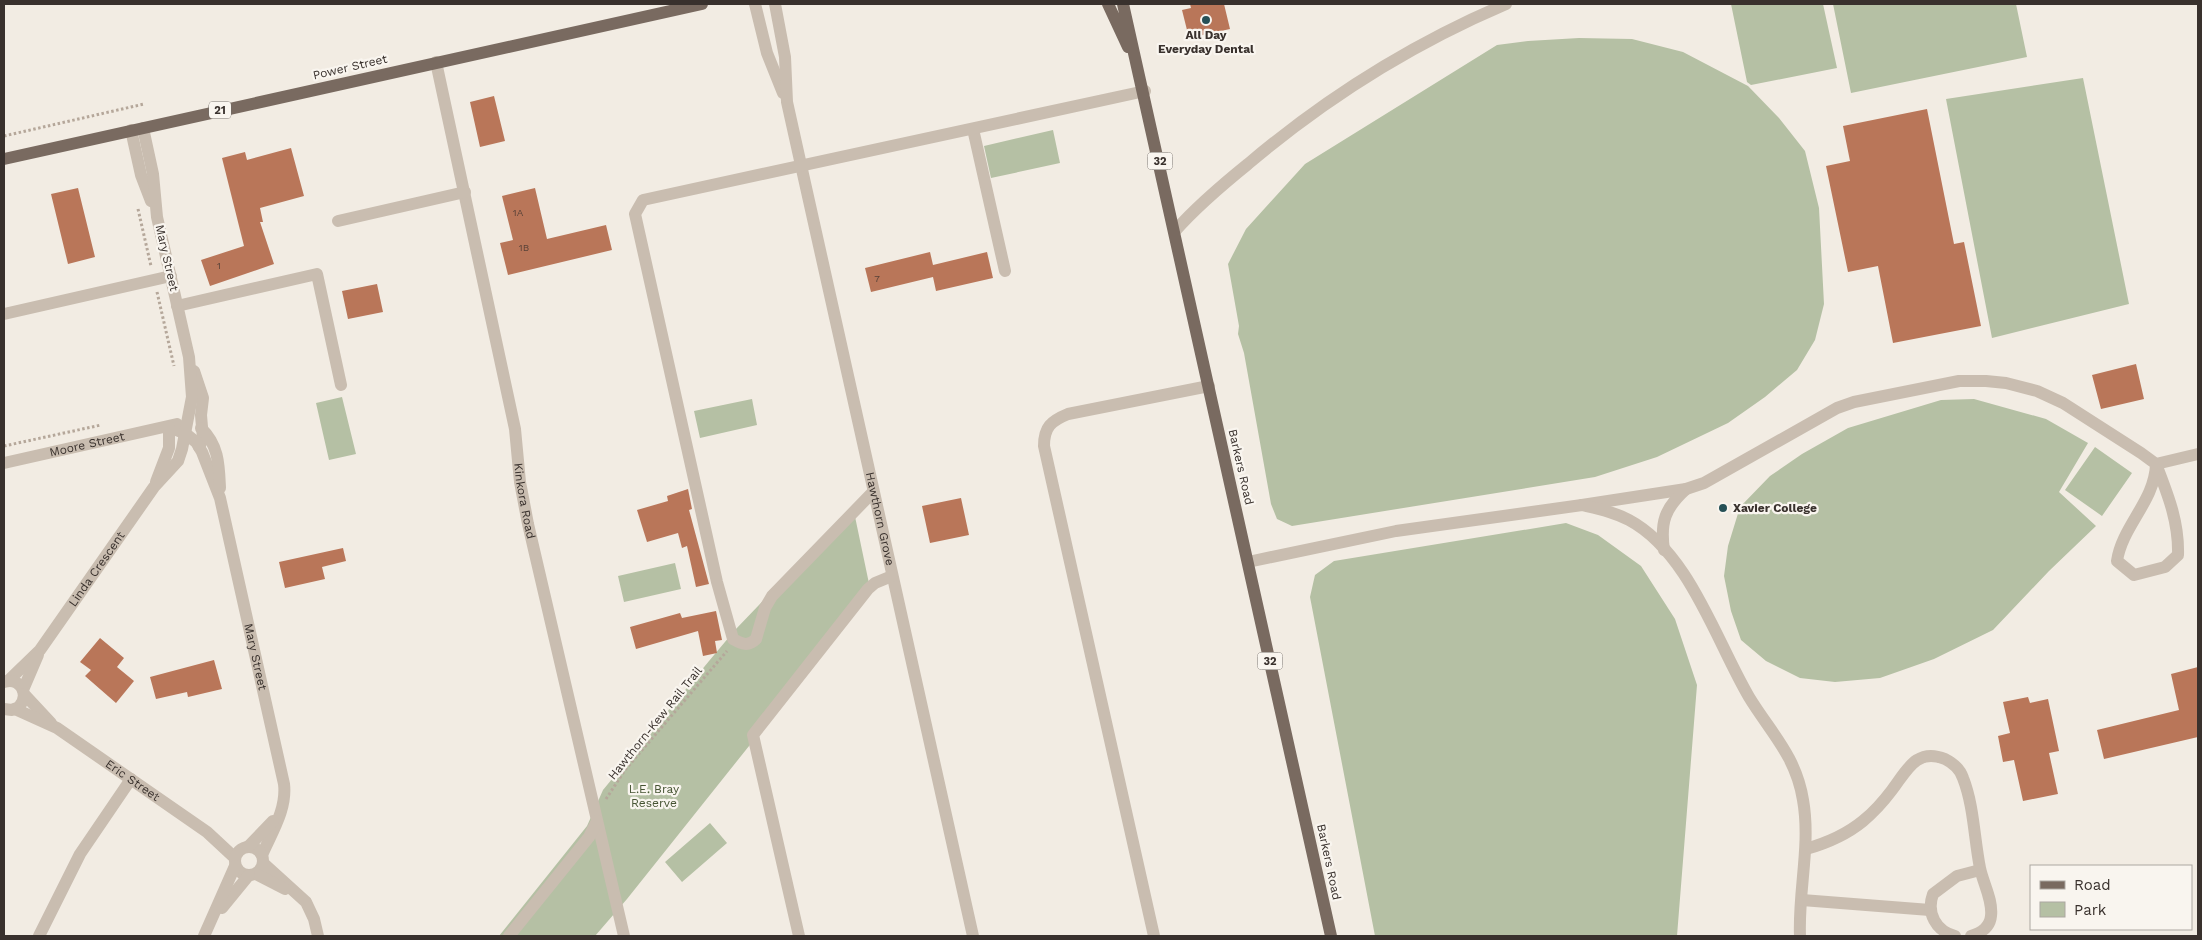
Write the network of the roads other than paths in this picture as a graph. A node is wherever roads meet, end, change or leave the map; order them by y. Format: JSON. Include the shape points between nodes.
{"nodes":[{"id":1,"x":702,"y":4,"type":"edge"},
{"id":2,"x":754,"y":4,"type":"edge"},
{"id":3,"x":775,"y":4,"type":"edge"},
{"id":4,"x":1108,"y":4,"type":"edge"},
{"id":5,"x":1124,"y":4,"type":"edge"},
{"id":6,"x":1506,"y":4,"type":"edge"},
{"id":7,"x":436,"y":62,"type":"junction"},
{"id":8,"x":1139,"y":66,"type":"junction"},
{"id":9,"x":1145,"y":91,"type":"junction"},
{"id":10,"x":787,"y":102,"type":"junction"},
{"id":11,"x":137,"y":129,"type":"junction"},
{"id":12,"x":973,"y":129,"type":"junction"},
{"id":13,"x":4,"y":159,"type":"edge"},
{"id":14,"x":801,"y":165,"type":"junction"},
{"id":15,"x":465,"y":192,"type":"junction"},
{"id":16,"x":338,"y":221,"type":"dead end"},
{"id":17,"x":1175,"y":231,"type":"junction"},
{"id":18,"x":1005,"y":271,"type":"dead end"},
{"id":19,"x":171,"y":276,"type":"junction"},
{"id":20,"x":177,"y":306,"type":"junction"},
{"id":21,"x":4,"y":314,"type":"edge"},
{"id":22,"x":189,"y":357,"type":"junction"},
{"id":23,"x":341,"y":385,"type":"dead end"},
{"id":24,"x":1209,"y":386,"type":"junction"},
{"id":25,"x":169,"y":427,"type":"junction"},
{"id":26,"x":187,"y":428,"type":"junction"},
{"id":27,"x":202,"y":429,"type":"junction"},
{"id":28,"x":200,"y":447,"type":"junction"},
{"id":29,"x":2198,"y":454,"type":"edge"},
{"id":30,"x":4,"y":463,"type":"edge"},
{"id":31,"x":2156,"y":464,"type":"junction"},
{"id":32,"x":154,"y":487,"type":"junction"},
{"id":33,"x":1686,"y":489,"type":"junction"},
{"id":34,"x":873,"y":492,"type":"junction"},
{"id":35,"x":220,"y":498,"type":"junction"},
{"id":36,"x":1582,"y":505,"type":"junction"},
{"id":37,"x":1664,"y":550,"type":"junction"},
{"id":38,"x":1248,"y":562,"type":"junction"},
{"id":39,"x":892,"y":576,"type":"junction"},
{"id":40,"x":40,"y":650,"type":"junction"},
{"id":41,"x":5,"y":681,"type":"edge"},
{"id":42,"x":24,"y":692,"type":"junction"},
{"id":43,"x":8,"y":711,"type":"edge"},
{"id":44,"x":57,"y":728,"type":"junction"},
{"id":45,"x":131,"y":779,"type":"junction"},
{"id":46,"x":279,"y":816,"type":"junction"},
{"id":47,"x":597,"y":821,"type":"junction"},
{"id":48,"x":207,"y":832,"type":"junction"},
{"id":49,"x":246,"y":847,"type":"junction"},
{"id":50,"x":1806,"y":849,"type":"junction"},
{"id":51,"x":263,"y":859,"type":"junction"},
{"id":52,"x":235,"y":862,"type":"junction"},
{"id":53,"x":1980,"y":870,"type":"junction"},
{"id":54,"x":252,"y":875,"type":"junction"},
{"id":55,"x":299,"y":896,"type":"junction"},
{"id":56,"x":1802,"y":900,"type":"junction"},
{"id":57,"x":1930,"y":910,"type":"junction"},
{"id":58,"x":214,"y":918,"type":"junction"},
{"id":59,"x":39,"y":936,"type":"edge"},
{"id":60,"x":204,"y":936,"type":"edge"},
{"id":61,"x":318,"y":936,"type":"edge"},
{"id":62,"x":509,"y":936,"type":"edge"},
{"id":63,"x":624,"y":936,"type":"edge"},
{"id":64,"x":799,"y":936,"type":"edge"},
{"id":65,"x":973,"y":936,"type":"edge"},
{"id":66,"x":1154,"y":936,"type":"edge"},
{"id":67,"x":1331,"y":936,"type":"edge"},
{"id":68,"x":1800,"y":936,"type":"edge"},
{"id":69,"x":1955,"y":936,"type":"edge"},
{"id":70,"x":1971,"y":936,"type":"edge"}],
"edges":[{"from":1,"to":7,"type":"main road","name":"Power Street","number":"21"},
{"from":2,"to":10,"type":"street","name":"Hawthorn Grove","via":[[767,53]]},
{"from":3,"to":10,"type":"street","name":"Hawthorn Grove","via":[[785,57]]},
{"from":4,"to":8,"type":"main road"},
{"from":5,"to":8,"type":"main road","name":"Barkers Road","number":"32"},
{"from":6,"to":17,"type":"street","via":[[1441,34],[1360,79],[1268,146],[1194,210]]},
{"from":7,"to":11,"type":"main road","name":"Power Street","number":"21"},
{"from":7,"to":15,"type":"street","name":"Kinkora Road"},
{"from":8,"to":9,"type":"main road","name":"Barkers Road","number":"32"},
{"from":9,"to":12,"type":"street"},
{"from":9,"to":17,"type":"main road","name":"Barkers Road","number":"32"},
{"from":10,"to":14,"type":"street","name":"Hawthorn Grove"},
{"from":11,"to":13,"type":"main road","name":"Power Street","number":"21"},
{"from":11,"to":19,"type":"street","name":"Mary Street","via":[[142,175],[158,217]]},
{"from":12,"to":14,"type":"street"},
{"from":12,"to":18,"type":"street"},
{"from":14,"to":34,"type":"street","name":"Hawthorn Grove"},
{"from":14,"to":34,"type":"street","via":[[642,200],[635,214],[717,582],[730,636],[735,641],[748,644],[756,639],[772,596]]},
{"from":15,"to":16,"type":"street"},
{"from":15,"to":47,"type":"street","name":"Kinkora Road","via":[[515,429],[528,524]]},
{"from":17,"to":24,"type":"main road","name":"Barkers Road","number":"32"},
{"from":19,"to":20,"type":"street","name":"Mary Street"},
{"from":19,"to":21,"type":"street"},
{"from":20,"to":22,"type":"street","name":"Mary Street"},
{"from":20,"to":23,"type":"street","via":[[317,274]]},
{"from":22,"to":26,"type":"street","name":"Mary Street","via":[[192,397]]},
{"from":22,"to":27,"type":"street","name":"Mary Street","via":[[203,398]]},
{"from":24,"to":38,"type":"main road","name":"Barkers Road","number":"32"},
{"from":24,"to":66,"type":"street","via":[[1068,414],[1051,422],[1044,436]]},
{"from":25,"to":26,"type":"street","name":"Moore Street"},
{"from":25,"to":30,"type":"street","name":"Moore Street"},
{"from":25,"to":32,"type":"street","name":"Linda Crescent","via":[[168,455]]},
{"from":26,"to":27,"type":"street","via":[[197,425]]},
{"from":26,"to":28,"type":"street","name":"Mary Street"},
{"from":26,"to":32,"type":"street","name":"Linda Crescent","via":[[178,461]]},
{"from":27,"to":28,"type":"street","name":"Mary Street"},
{"from":27,"to":35,"type":"street","name":"Mary Street","via":[[216,452]]},
{"from":28,"to":35,"type":"street","name":"Mary Street"},
{"from":29,"to":31,"type":"street"},
{"from":31,"to":31,"type":"street","via":[[2156,477],[2150,491],[2119,546],[2117,561],[2134,575],[2165,567],[2178,555],[2177,525]]},
{"from":31,"to":33,"type":"street","via":[[2063,403],[2037,391],[1986,381],[1959,381],[1837,408],[1716,477]]},
{"from":32,"to":40,"type":"street","name":"Linda Crescent"},
{"from":33,"to":36,"type":"street"},
{"from":33,"to":37,"type":"street","via":[[1665,514]]},
{"from":34,"to":39,"type":"street","name":"Hawthorn Grove"},
{"from":35,"to":46,"type":"street","name":"Mary Street","via":[[284,784],[284,802]]},
{"from":36,"to":37,"type":"street","via":[[1609,511],[1630,521]]},
{"from":36,"to":38,"type":"street","via":[[1396,531]]},
{"from":37,"to":50,"type":"street","via":[[1689,582],[1750,697],[1786,751],[1804,801]]},
{"from":38,"to":67,"type":"main road","name":"Barkers Road","number":"32"},
{"from":39,"to":64,"type":"street","via":[[868,589],[753,735]]},
{"from":39,"to":65,"type":"street","name":"Hawthorn Grove"},
{"from":40,"to":41,"type":"street","name":"Linda Crescent"},
{"from":40,"to":42,"type":"street","name":"Linda Crescent"},
{"from":41,"to":42,"type":"street","name":"Eric Street","via":[[17,683]]},
{"from":42,"to":43,"type":"street","name":"Linda Crescent","via":[[22,703]]},
{"from":42,"to":44,"type":"street","name":"Eric Street"},
{"from":43,"to":44,"type":"street","name":"Eric Street"},
{"from":44,"to":45,"type":"street","name":"Eric Street"},
{"from":45,"to":48,"type":"street","name":"Eric Street"},
{"from":45,"to":59,"type":"street","via":[[80,854]]},
{"from":46,"to":49,"type":"street"},
{"from":46,"to":51,"type":"street","name":"Mary Street"},
{"from":47,"to":62,"type":"street","via":[[589,837]]},
{"from":47,"to":63,"type":"street","name":"Kinkora Road"},
{"from":48,"to":49,"type":"street","name":"Eric Street"},
{"from":48,"to":52,"type":"street","name":"Eric Street"},
{"from":49,"to":51,"type":"street","via":[[256,848]]},
{"from":49,"to":52,"type":"street","via":[[236,854]]},
{"from":50,"to":53,"type":"street","via":[[1852,830],[1876,810],[1908,767],[1920,759],[1936,756],[1954,765],[1963,778],[1974,822]]},
{"from":50,"to":56,"type":"street"},
{"from":51,"to":54,"type":"street"},
{"from":51,"to":55,"type":"street"},
{"from":52,"to":54,"type":"street","via":[[240,872]]},
{"from":52,"to":58,"type":"street"},
{"from":53,"to":57,"type":"street","via":[[1957,876],[1943,884],[1933,894]]},
{"from":53,"to":70,"type":"street","via":[[1990,902],[1991,918],[1984,929]]},
{"from":54,"to":55,"type":"street"},
{"from":54,"to":58,"type":"street"},
{"from":55,"to":61,"type":"street","via":[[311,910]]},
{"from":56,"to":57,"type":"street"},
{"from":56,"to":68,"type":"street"},
{"from":57,"to":69,"type":"street","via":[[1936,925]]},
{"from":58,"to":60,"type":"street"}]}
